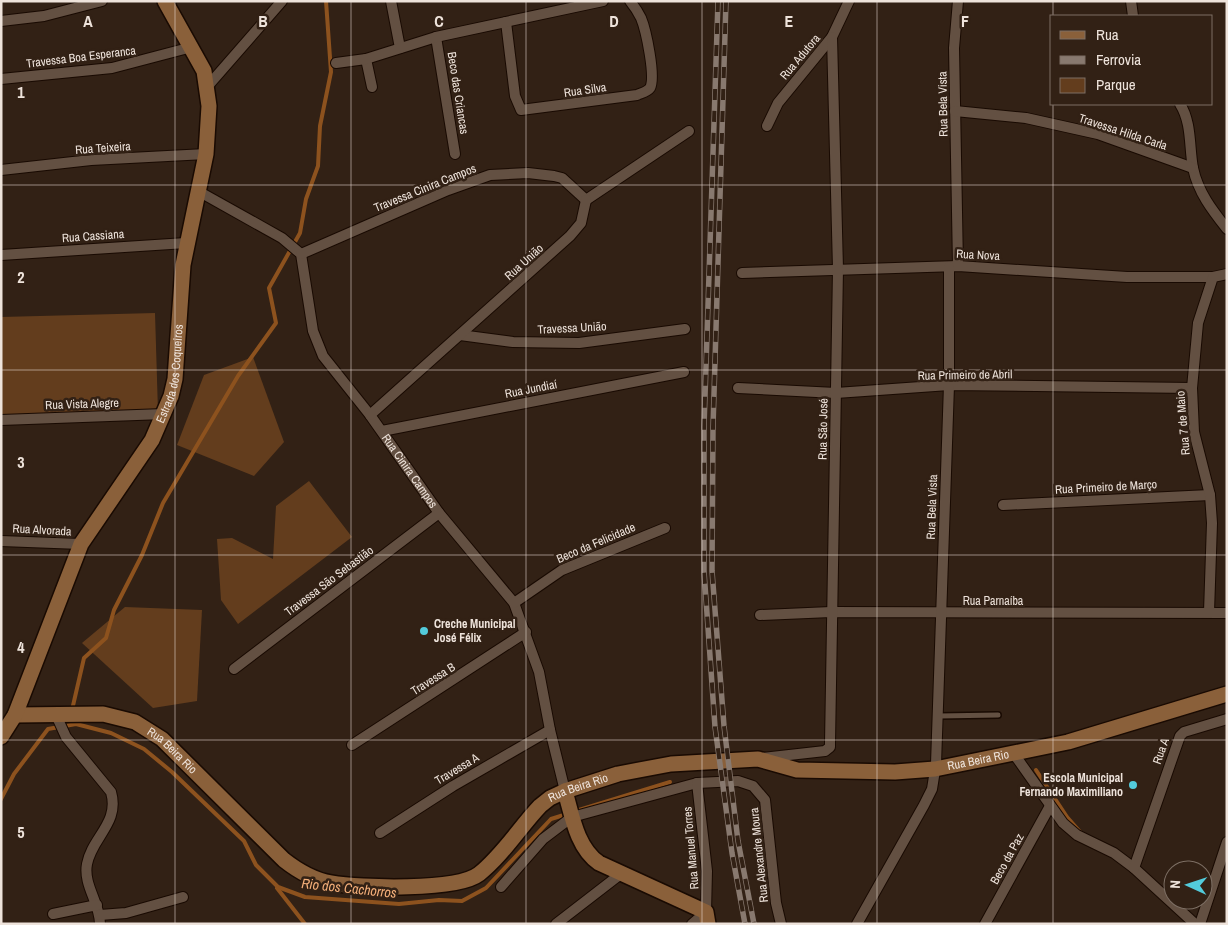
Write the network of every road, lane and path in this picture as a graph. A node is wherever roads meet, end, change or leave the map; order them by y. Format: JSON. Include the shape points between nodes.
{"nodes":[{"id":1,"x":102,"y":1,"type":"edge"},
{"id":2,"x":165,"y":1,"type":"edge"},
{"id":3,"x":282,"y":1,"type":"edge"},
{"id":4,"x":391,"y":1,"type":"edge"},
{"id":5,"x":603,"y":1,"type":"edge"},
{"id":6,"x":630,"y":1,"type":"edge"},
{"id":7,"x":848,"y":1,"type":"edge"},
{"id":8,"x":958,"y":1,"type":"edge"},
{"id":9,"x":1131,"y":1,"type":"edge"},
{"id":10,"x":1133,"y":15,"type":"edge"},
{"id":11,"x":1,"y":21,"type":"edge"},
{"id":12,"x":506,"y":22,"type":"junction"},
{"id":13,"x":436,"y":37,"type":"junction"},
{"id":14,"x":832,"y":37,"type":"junction"},
{"id":15,"x":192,"y":47,"type":"junction"},
{"id":16,"x":400,"y":48,"type":"junction"},
{"id":17,"x":366,"y":59,"type":"junction"},
{"id":18,"x":336,"y":63,"type":"dead end"},
{"id":19,"x":1,"y":79,"type":"edge"},
{"id":20,"x":207,"y":87,"type":"junction"},
{"id":21,"x":372,"y":87,"type":"dead end"},
{"id":22,"x":1180,"y":105,"type":"edge"},
{"id":23,"x":955,"y":111,"type":"junction"},
{"id":24,"x":767,"y":126,"type":"dead end"},
{"id":25,"x":689,"y":131,"type":"dead end"},
{"id":26,"x":206,"y":154,"type":"junction"},
{"id":27,"x":455,"y":154,"type":"dead end"},
{"id":28,"x":1193,"y":168,"type":"junction"},
{"id":29,"x":1,"y":170,"type":"edge"},
{"id":30,"x":198,"y":191,"type":"junction"},
{"id":31,"x":586,"y":200,"type":"junction"},
{"id":32,"x":1227,"y":229,"type":"edge"},
{"id":33,"x":186,"y":243,"type":"junction"},
{"id":34,"x":298,"y":251,"type":"junction"},
{"id":35,"x":1,"y":255,"type":"edge"},
{"id":36,"x":954,"y":266,"type":"junction"},
{"id":37,"x":838,"y":269,"type":"junction"},
{"id":38,"x":742,"y":273,"type":"dead end"},
{"id":39,"x":1227,"y":274,"type":"edge"},
{"id":40,"x":1213,"y":276,"type":"junction"},
{"id":41,"x":685,"y":329,"type":"dead end"},
{"id":42,"x":460,"y":335,"type":"junction"},
{"id":43,"x":684,"y":372,"type":"dead end"},
{"id":44,"x":949,"y":385,"type":"junction"},
{"id":45,"x":738,"y":388,"type":"dead end"},
{"id":46,"x":1192,"y":388,"type":"junction"},
{"id":47,"x":836,"y":393,"type":"junction"},
{"id":48,"x":164,"y":414,"type":"junction"},
{"id":49,"x":370,"y":415,"type":"junction"},
{"id":50,"x":1,"y":420,"type":"edge"},
{"id":51,"x":382,"y":431,"type":"junction"},
{"id":52,"x":1210,"y":495,"type":"junction"},
{"id":53,"x":1003,"y":505,"type":"dead end"},
{"id":54,"x":438,"y":513,"type":"junction"},
{"id":55,"x":665,"y":528,"type":"dead end"},
{"id":56,"x":1,"y":541,"type":"edge"},
{"id":57,"x":81,"y":544,"type":"junction"},
{"id":58,"x":514,"y":604,"type":"junction"},
{"id":59,"x":831,"y":612,"type":"junction"},
{"id":60,"x":1208,"y":612,"type":"junction"},
{"id":61,"x":1227,"y":612,"type":"edge"},
{"id":62,"x":760,"y":614,"type":"dead end"},
{"id":63,"x":941,"y":614,"type":"junction"},
{"id":64,"x":526,"y":632,"type":"junction"},
{"id":65,"x":234,"y":669,"type":"dead end"},
{"id":66,"x":1227,"y":694,"type":"edge"},
{"id":67,"x":15,"y":715,"type":"junction"},
{"id":68,"x":998,"y":715,"type":"dead end"},
{"id":69,"x":63,"y":716,"type":"junction"},
{"id":70,"x":939,"y":716,"type":"junction"},
{"id":71,"x":1227,"y":719,"type":"edge"},
{"id":72,"x":550,"y":730,"type":"junction"},
{"id":73,"x":1,"y":737,"type":"edge"},
{"id":74,"x":352,"y":745,"type":"dead end"},
{"id":75,"x":1014,"y":754,"type":"junction"},
{"id":76,"x":758,"y":759,"type":"junction"},
{"id":77,"x":936,"y":767,"type":"junction"},
{"id":78,"x":697,"y":783,"type":"junction"},
{"id":79,"x":566,"y":794,"type":"junction"},
{"id":80,"x":1050,"y":806,"type":"junction"},
{"id":81,"x":572,"y":816,"type":"junction"},
{"id":82,"x":380,"y":833,"type":"dead end"},
{"id":83,"x":1227,"y":842,"type":"edge"},
{"id":84,"x":1134,"y":868,"type":"junction"},
{"id":85,"x":622,"y":872,"type":"junction"},
{"id":86,"x":501,"y":887,"type":"dead end"},
{"id":87,"x":184,"y":896,"type":"dead end"},
{"id":88,"x":53,"y":914,"type":"dead end"},
{"id":89,"x":99,"y":915,"type":"edge"},
{"id":90,"x":707,"y":918,"type":"edge"},
{"id":91,"x":556,"y":924,"type":"edge"},
{"id":92,"x":692,"y":924,"type":"edge"},
{"id":93,"x":782,"y":924,"type":"edge"},
{"id":94,"x":857,"y":924,"type":"edge"},
{"id":95,"x":985,"y":924,"type":"edge"},
{"id":96,"x":1195,"y":924,"type":"edge"},
{"id":97,"x":1200,"y":924,"type":"edge"}],
"edges":[{"from":1,"to":11,"type":"street","via":[[44,16]]},
{"from":2,"to":15,"type":"street","name":"Estrada dos Coqueiros"},
{"from":3,"to":20,"type":"street"},
{"from":4,"to":16,"type":"street"},
{"from":5,"to":12,"type":"street"},
{"from":6,"to":12,"type":"street","name":"Rua Silva","via":[[641,17],[652,78],[646,92],[636,95],[521,110],[515,96]]},
{"from":7,"to":14,"type":"street","name":"Rua Adutora"},
{"from":8,"to":23,"type":"street","name":"Rua Bela Vista"},
{"from":9,"to":10,"type":"street"},
{"from":12,"to":13,"type":"street"},
{"from":13,"to":16,"type":"street"},
{"from":13,"to":27,"type":"street","name":"Beco das Criancas"},
{"from":14,"to":24,"type":"street","name":"Rua Adutora","via":[[778,103]]},
{"from":14,"to":37,"type":"street","name":"Rua São José"},
{"from":15,"to":19,"type":"street","name":"Travessa Boa Esperanca","via":[[112,68]]},
{"from":15,"to":20,"type":"street","name":"Estrada dos Coqueiros","via":[[204,71]]},
{"from":16,"to":17,"type":"street"},
{"from":17,"to":18,"type":"street"},
{"from":17,"to":21,"type":"street"},
{"from":20,"to":26,"type":"street","name":"Estrada dos Coqueiros","via":[[209,127]]},
{"from":22,"to":28,"type":"street","via":[[1189,126]]},
{"from":23,"to":28,"type":"street","name":"Travessa Hilda Carla","via":[[1026,118],[1098,134]]},
{"from":23,"to":36,"type":"street","name":"Rua Bela Vista"},
{"from":25,"to":31,"type":"street"},
{"from":26,"to":29,"type":"street","name":"Rua Teixeira","via":[[91,160]]},
{"from":26,"to":30,"type":"street","name":"Estrada dos Coqueiros"},
{"from":28,"to":32,"type":"street","via":[[1199,189]]},
{"from":30,"to":33,"type":"street","name":"Estrada dos Coqueiros"},
{"from":30,"to":34,"type":"street","via":[[282,238]]},
{"from":31,"to":34,"type":"street","name":"Travessa Cinira Campos","via":[[562,178],[528,173],[490,175]]},
{"from":31,"to":42,"type":"street","name":"Rua União","via":[[581,223],[570,236]]},
{"from":33,"to":35,"type":"street","name":"Rua Cassiana"},
{"from":33,"to":48,"type":"street","name":"Estrada dos Coqueiros","via":[[179,295],[175,379]]},
{"from":34,"to":49,"type":"street","name":"Rua Cinira Campos","via":[[317,346]]},
{"from":36,"to":37,"type":"street","name":"Rua Nova"},
{"from":36,"to":40,"type":"street","name":"Rua Nova","via":[[1127,277]]},
{"from":36,"to":44,"type":"street","name":"Rua Bela Vista"},
{"from":37,"to":38,"type":"street","name":"Rua Nova"},
{"from":37,"to":47,"type":"street","name":"Rua São José"},
{"from":39,"to":40,"type":"street"},
{"from":40,"to":46,"type":"street","name":"Rua 7 de Maio","via":[[1198,323]]},
{"from":41,"to":42,"type":"street","name":"Travessa União","via":[[579,343],[513,342]]},
{"from":42,"to":49,"type":"street","name":"Rua União"},
{"from":43,"to":51,"type":"street","name":"Rua Jundiaí"},
{"from":44,"to":46,"type":"street","name":"Rua Primeiro de Abril"},
{"from":44,"to":47,"type":"street","name":"Rua Primeiro de Abril"},
{"from":44,"to":63,"type":"street","name":"Rua Bela Vista"},
{"from":45,"to":47,"type":"street","name":"Rua Primeiro de Abril"},
{"from":46,"to":52,"type":"street","name":"Rua 7 de Maio","via":[[1194,432]]},
{"from":47,"to":59,"type":"street","name":"Rua São José"},
{"from":48,"to":50,"type":"street","name":"Rua Vista Alegre"},
{"from":48,"to":57,"type":"street","name":"Estrada dos Coqueiros","via":[[142,457]]},
{"from":49,"to":51,"type":"street","name":"Rua Cinira Campos"},
{"from":51,"to":54,"type":"street","name":"Rua Cinira Campos"},
{"from":52,"to":53,"type":"street","name":"Rua Primeiro de Março"},
{"from":52,"to":60,"type":"street","name":"Rua 7 de Maio","via":[[1212,548]]},
{"from":54,"to":58,"type":"street","name":"Rua Cinira Campos"},
{"from":54,"to":65,"type":"street","name":"Travessa São Sebastião"},
{"from":55,"to":58,"type":"street","name":"Beco da Felicidade","via":[[562,570]]},
{"from":56,"to":57,"type":"street","name":"Rua Alvorada"},
{"from":57,"to":67,"type":"street","name":"Estrada dos Coqueiros"},
{"from":58,"to":64,"type":"street","name":"Rua Cinira Campos"},
{"from":59,"to":62,"type":"street","name":"Rua Parnaíba"},
{"from":59,"to":63,"type":"street","name":"Rua Parnaíba"},
{"from":59,"to":76,"type":"street","name":"Rua São José","via":[[830,747],[825,751]]},
{"from":60,"to":61,"type":"street","name":"Rua Parnaíba"},
{"from":60,"to":63,"type":"street","name":"Rua Parnaíba"},
{"from":63,"to":70,"type":"street","name":"Rua Bela Vista"},
{"from":64,"to":72,"type":"street","name":"Rua Cinira Campos","via":[[539,672]]},
{"from":64,"to":74,"type":"street","name":"Travessa B"},
{"from":66,"to":75,"type":"street","name":"Rua Beira Rio","via":[[1068,742]]},
{"from":67,"to":69,"type":"street","name":"Rua Beira Rio"},
{"from":67,"to":73,"type":"street","name":"Estrada dos Coqueiros"},
{"from":68,"to":70,"type":"lane"},
{"from":69,"to":79,"type":"street","name":"Rua Beira Rio","via":[[103,714],[135,722],[162,739],[284,860],[312,878],[330,883],[433,886],[469,879],[492,862],[540,806],[550,798]]},
{"from":69,"to":89,"type":"street","via":[[66,737],[111,792],[113,801],[110,821],[87,865],[88,882]]},
{"from":70,"to":77,"type":"street","name":"Rua Bela Vista"},
{"from":71,"to":84,"type":"street","name":"Rua A","via":[[1180,736]]},
{"from":72,"to":79,"type":"street","name":"Rua Cinira Campos"},
{"from":72,"to":82,"type":"street","name":"Travessa A"},
{"from":75,"to":77,"type":"street","name":"Rua Beira Rio"},
{"from":75,"to":80,"type":"street"},
{"from":76,"to":77,"type":"street","name":"Rua Beira Rio","via":[[797,770],[894,772]]},
{"from":76,"to":79,"type":"street","name":"Rua Beira Rio","via":[[650,767],[618,774]]},
{"from":77,"to":94,"type":"street","via":[[932,788],[924,805]]},
{"from":78,"to":81,"type":"street"},
{"from":78,"to":90,"type":"street","name":"Rua Manuel Torres","via":[[707,870]]},
{"from":78,"to":93,"type":"street","name":"Rua Alexandre Moura","via":[[738,781],[754,786],[762,794],[766,805],[776,903]]},
{"from":79,"to":81,"type":"street"},
{"from":80,"to":84,"type":"street","via":[[1063,824],[1077,835],[1114,853]]},
{"from":80,"to":95,"type":"street","name":"Beco da Paz"},
{"from":81,"to":85,"type":"street","via":[[589,856]]},
{"from":81,"to":86,"type":"street","via":[[543,839]]},
{"from":83,"to":97,"type":"street"},
{"from":84,"to":96,"type":"street"},
{"from":85,"to":90,"type":"street"},
{"from":85,"to":91,"type":"street"},
{"from":87,"to":89,"type":"street","via":[[126,912]]},
{"from":88,"to":89,"type":"street"},
{"from":90,"to":92,"type":"street"}]}
